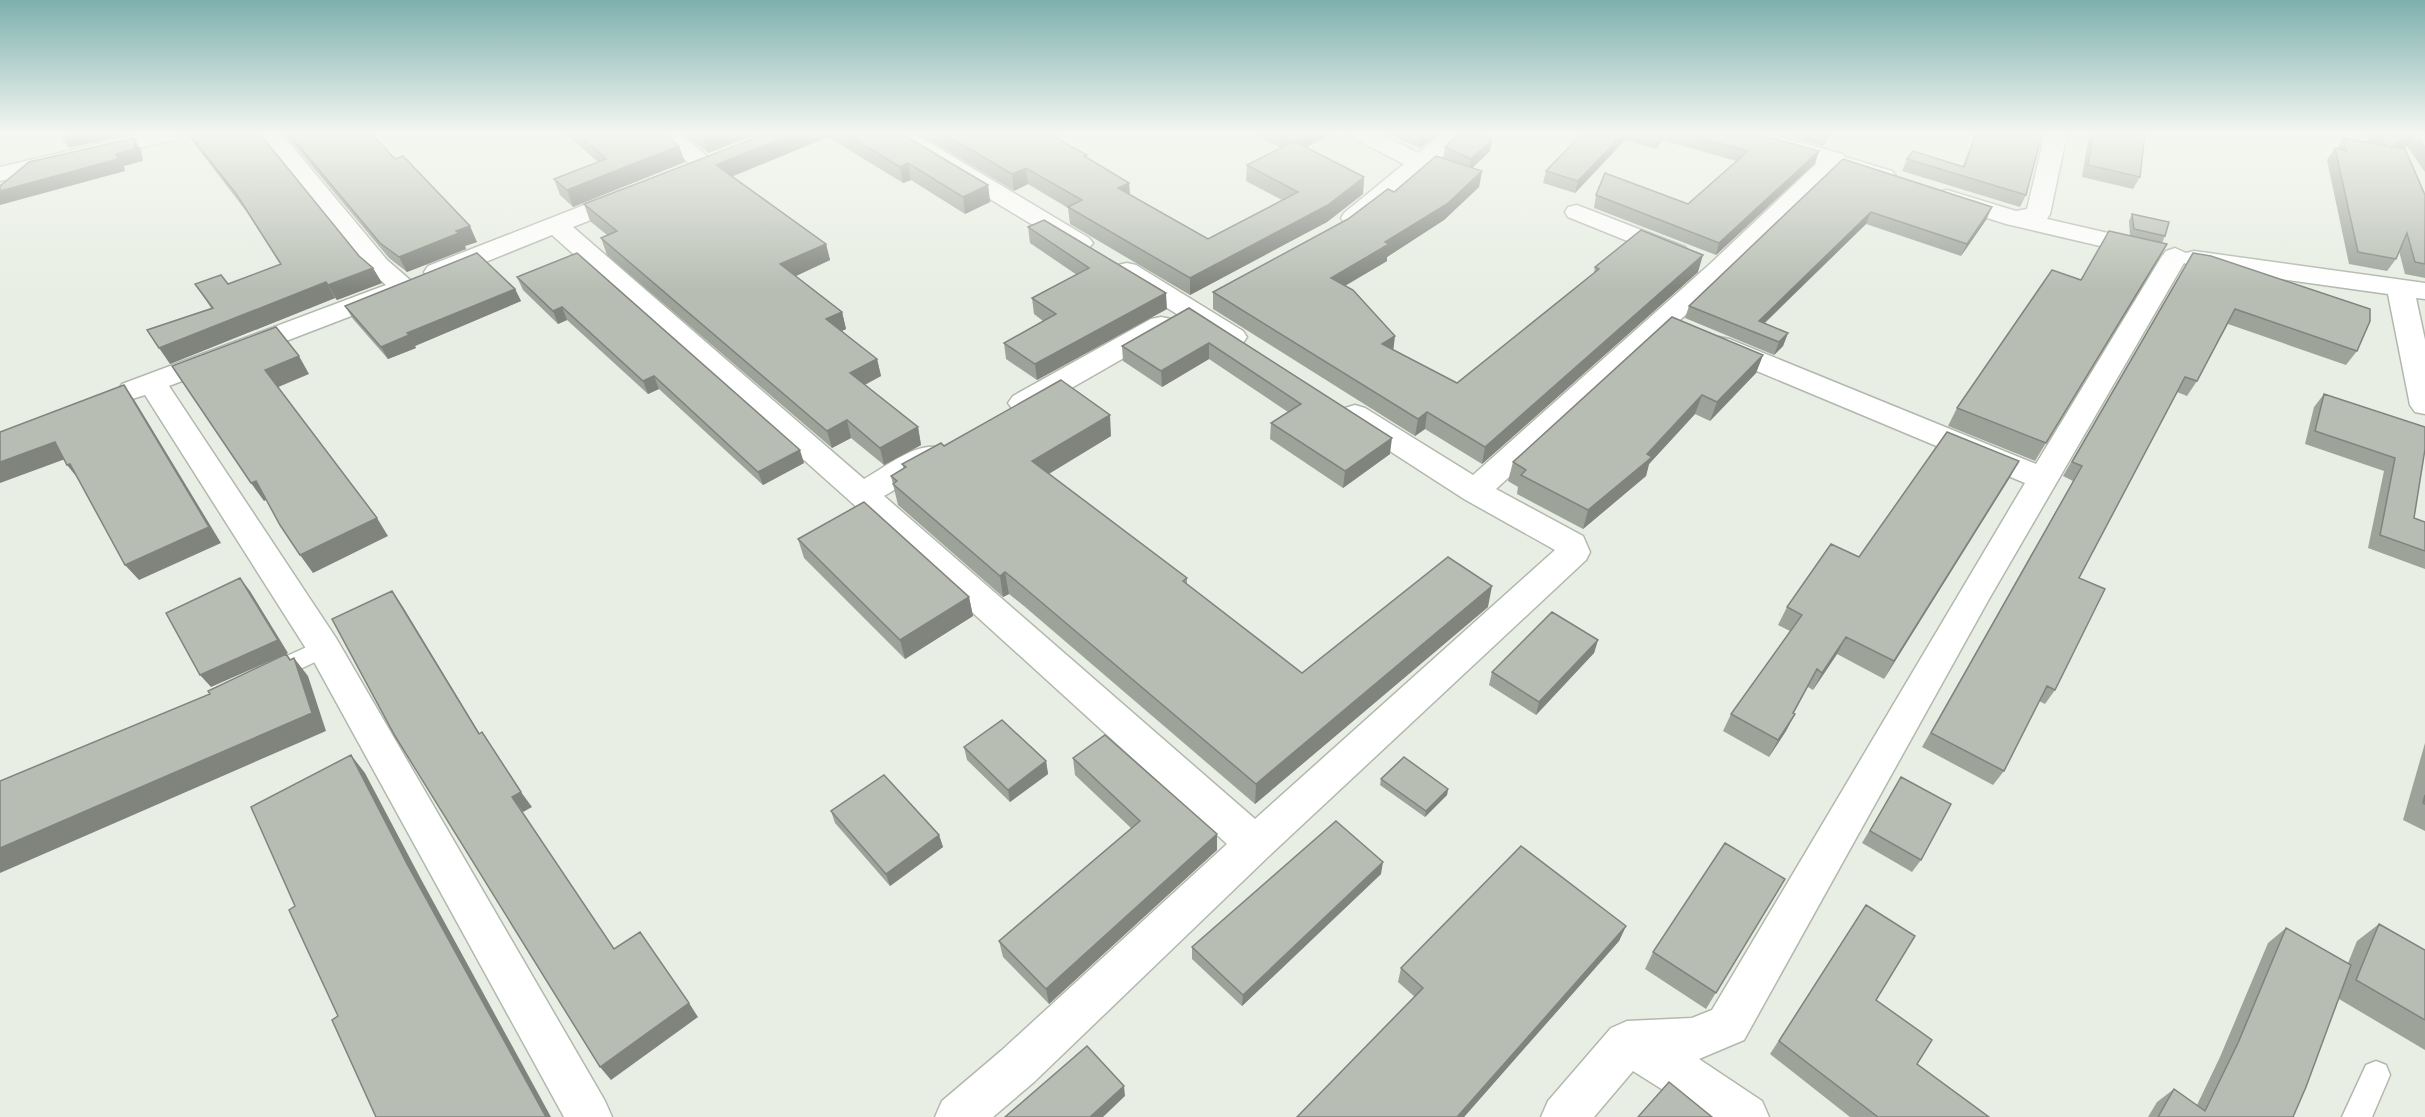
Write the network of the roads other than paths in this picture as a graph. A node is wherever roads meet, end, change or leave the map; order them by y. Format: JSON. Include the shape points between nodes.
{"nodes":[{"id":1,"x":313,"y":186,"type":"edge"},
{"id":2,"x":992,"y":186,"type":"edge"},
{"id":3,"x":1393,"y":186,"type":"edge"},
{"id":4,"x":1800,"y":186,"type":"edge"},
{"id":5,"x":1914,"y":186,"type":"edge"},
{"id":6,"x":2044,"y":186,"type":"edge"},
{"id":7,"x":652,"y":187,"type":"edge"},
{"id":8,"x":1577,"y":212,"type":"dead end"},
{"id":9,"x":2015,"y":219,"type":"junction"},
{"id":10,"x":554,"y":224,"type":"junction"},
{"id":11,"x":1337,"y":230,"type":"edge"},
{"id":12,"x":2175,"y":256,"type":"junction"},
{"id":13,"x":1720,"y":269,"type":"junction"},
{"id":14,"x":404,"y":286,"type":"junction"},
{"id":15,"x":2412,"y":289,"type":"edge"},
{"id":16,"x":1200,"y":303,"type":"junction"},
{"id":17,"x":1662,"y":321,"type":"junction"},
{"id":18,"x":1259,"y":354,"type":"edge"},
{"id":19,"x":152,"y":383,"type":"junction"},
{"id":20,"x":108,"y":398,"type":"edge"},
{"id":21,"x":1328,"y":399,"type":"edge"},
{"id":22,"x":2425,"y":405,"type":"edge"},
{"id":23,"x":1006,"y":413,"type":"edge"},
{"id":24,"x":954,"y":442,"type":"edge"},
{"id":25,"x":2043,"y":479,"type":"junction"},
{"id":26,"x":1475,"y":491,"type":"junction"},
{"id":27,"x":862,"y":494,"type":"junction"},
{"id":28,"x":324,"y":648,"type":"junction"},
{"id":29,"x":253,"y":681,"type":"edge"},
{"id":30,"x":1255,"y":844,"type":"junction"},
{"id":31,"x":1627,"y":1043,"type":"junction"},
{"id":32,"x":2376,"y":1075,"type":"dead end"},
{"id":33,"x":589,"y":1117,"type":"edge"},
{"id":34,"x":958,"y":1117,"type":"edge"},
{"id":35,"x":1564,"y":1117,"type":"edge"},
{"id":36,"x":1746,"y":1117,"type":"edge"},
{"id":37,"x":2356,"y":1117,"type":"edge"}],
"edges":[{"from":1,"to":14,"type":"street","via":[[378,265]]},
{"from":2,"to":16,"type":"street"},
{"from":3,"to":11,"type":"street"},
{"from":4,"to":13,"type":"street"},
{"from":5,"to":9,"type":"street"},
{"from":6,"to":9,"type":"street","via":[[2038,214]]},
{"from":7,"to":10,"type":"street"},
{"from":8,"to":13,"type":"street"},
{"from":9,"to":12,"type":"street"},
{"from":10,"to":14,"type":"street"},
{"from":10,"to":27,"type":"street"},
{"from":12,"to":15,"type":"street"},
{"from":12,"to":25,"type":"street"},
{"from":13,"to":17,"type":"street"},
{"from":14,"to":19,"type":"street"},
{"from":15,"to":22,"type":"street"},
{"from":16,"to":18,"type":"street"},
{"from":16,"to":23,"type":"street"},
{"from":17,"to":25,"type":"street"},
{"from":17,"to":26,"type":"street"},
{"from":19,"to":20,"type":"street"},
{"from":19,"to":28,"type":"street"},
{"from":21,"to":26,"type":"street"},
{"from":24,"to":27,"type":"street"},
{"from":25,"to":31,"type":"street","via":[[1728,1025],[1689,1042]]},
{"from":26,"to":30,"type":"street","via":[[1571,544],[1574,552]]},
{"from":27,"to":30,"type":"street"},
{"from":28,"to":29,"type":"lane"},
{"from":28,"to":33,"type":"street"},
{"from":30,"to":34,"type":"street","via":[[1018,1066]]},
{"from":31,"to":35,"type":"street"},
{"from":31,"to":36,"type":"street"},
{"from":32,"to":37,"type":"lane"}]}
